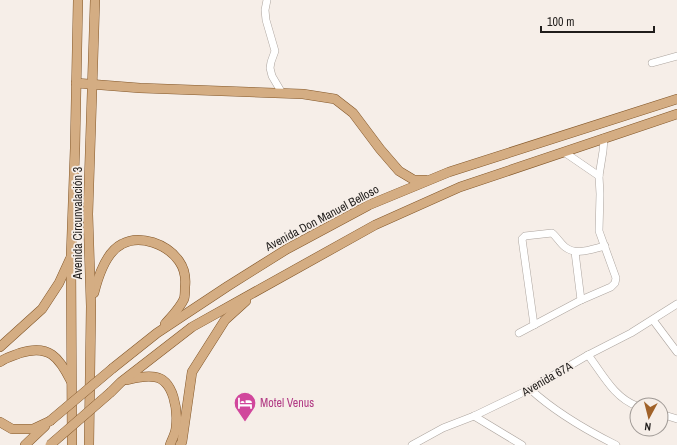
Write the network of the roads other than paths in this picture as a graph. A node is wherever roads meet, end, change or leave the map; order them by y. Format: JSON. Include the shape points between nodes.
{"nodes":[{"id":1,"x":78,"y":0,"type":"edge"},
{"id":2,"x":95,"y":0,"type":"edge"},
{"id":3,"x":267,"y":0,"type":"edge"},
{"id":4,"x":677,"y":56,"type":"edge"},
{"id":5,"x":652,"y":63,"type":"dead end"},
{"id":6,"x":76,"y":84,"type":"junction"},
{"id":7,"x":92,"y":84,"type":"junction"},
{"id":8,"x":282,"y":93,"type":"junction"},
{"id":9,"x":677,"y":99,"type":"edge"},
{"id":10,"x":677,"y":114,"type":"edge"},
{"id":11,"x":604,"y":138,"type":"junction"},
{"id":12,"x":564,"y":152,"type":"junction"},
{"id":13,"x":598,"y":176,"type":"junction"},
{"id":14,"x":429,"y":180,"type":"junction"},
{"id":15,"x":605,"y":246,"type":"junction"},
{"id":16,"x":575,"y":252,"type":"junction"},
{"id":17,"x":71,"y":256,"type":"junction"},
{"id":18,"x":261,"y":288,"type":"junction"},
{"id":19,"x":581,"y":300,"type":"junction"},
{"id":20,"x":677,"y":304,"type":"edge"},
{"id":21,"x":91,"y":306,"type":"junction"},
{"id":22,"x":653,"y":320,"type":"junction"},
{"id":23,"x":534,"y":325,"type":"junction"},
{"id":24,"x":157,"y":333,"type":"junction"},
{"id":25,"x":519,"y":333,"type":"dead end"},
{"id":26,"x":0,"y":347,"type":"edge"},
{"id":27,"x":677,"y":352,"type":"edge"},
{"id":28,"x":588,"y":355,"type":"junction"},
{"id":29,"x":0,"y":362,"type":"edge"},
{"id":30,"x":122,"y":382,"type":"junction"},
{"id":31,"x":72,"y":384,"type":"junction"},
{"id":32,"x":530,"y":389,"type":"junction"},
{"id":33,"x":629,"y":402,"type":"edge"},
{"id":34,"x":474,"y":416,"type":"junction"},
{"id":35,"x":50,"y":421,"type":"junction"},
{"id":36,"x":0,"y":422,"type":"edge"},
{"id":37,"x":37,"y":433,"type":"junction"},
{"id":38,"x":17,"y":445,"type":"edge"},
{"id":39,"x":25,"y":445,"type":"edge"},
{"id":40,"x":50,"y":445,"type":"edge"},
{"id":41,"x":72,"y":445,"type":"edge"},
{"id":42,"x":89,"y":445,"type":"edge"},
{"id":43,"x":170,"y":445,"type":"edge"},
{"id":44,"x":180,"y":445,"type":"edge"},
{"id":45,"x":414,"y":445,"type":"edge"},
{"id":46,"x":522,"y":445,"type":"edge"},
{"id":47,"x":616,"y":445,"type":"edge"}],
"edges":[{"from":1,"to":6,"type":"main road","name":"Avenida Circunvalación 3"},
{"from":2,"to":7,"type":"main road","name":"Avenida Circunvalación 3"},
{"from":3,"to":8,"type":"street","via":[[266,20],[275,51],[270,68]]},
{"from":4,"to":5,"type":"street"},
{"from":6,"to":7,"type":"main road"},
{"from":6,"to":17,"type":"main road","name":"Avenida Circunvalación 3"},
{"from":7,"to":8,"type":"main road"},
{"from":7,"to":21,"type":"main road","name":"Avenida Circunvalación 3","via":[[88,214]]},
{"from":8,"to":14,"type":"main road","via":[[335,99],[353,113],[399,171],[414,180]]},
{"from":9,"to":14,"type":"main road","name":"Avenida Don Manuel Belloso"},
{"from":10,"to":11,"type":"main road"},
{"from":11,"to":12,"type":"main road"},
{"from":11,"to":13,"type":"street","via":[[604,151]]},
{"from":12,"to":13,"type":"street"},
{"from":12,"to":18,"type":"main road","via":[[460,187],[382,221]]},
{"from":13,"to":15,"type":"street","via":[[599,231]]},
{"from":14,"to":24,"type":"main road","name":"Avenida Don Manuel Belloso","via":[[369,205],[287,249]]},
{"from":15,"to":16,"type":"street"},
{"from":15,"to":19,"type":"street","via":[[616,278],[615,283]]},
{"from":16,"to":19,"type":"street"},
{"from":16,"to":23,"type":"street","via":[[563,246],[552,233],[525,236],[522,239]]},
{"from":17,"to":26,"type":"main road","via":[[59,283],[42,309]]},
{"from":17,"to":31,"type":"main road","name":"Avenida Circunvalación 3"},
{"from":18,"to":30,"type":"main road","via":[[192,327]]},
{"from":18,"to":44,"type":"main road","via":[[225,320],[192,372]]},
{"from":19,"to":23,"type":"street"},
{"from":20,"to":22,"type":"street","name":"Avenida 67A"},
{"from":21,"to":24,"type":"main road","via":[[97,281],[107,258],[121,244],[135,239],[150,241],[167,249],[179,261],[186,278],[184,298]]},
{"from":21,"to":42,"type":"main road","name":"Avenida Circunvalación 3"},
{"from":22,"to":27,"type":"street"},
{"from":22,"to":28,"type":"street","name":"Avenida 67A"},
{"from":23,"to":25,"type":"street"},
{"from":24,"to":35,"type":"main road","name":"Avenida Don Manuel Belloso","bridge":true},
{"from":28,"to":32,"type":"street","name":"Avenida 67A"},
{"from":28,"to":33,"type":"street","via":[[615,391]]},
{"from":29,"to":31,"type":"main road","via":[[28,351],[43,349],[56,356]]},
{"from":30,"to":40,"type":"main road","bridge":true},
{"from":30,"to":43,"type":"main road","via":[[138,377],[156,376],[167,384],[176,401],[176,428]]},
{"from":31,"to":41,"type":"main road","name":"Avenida Circunvalación 3"},
{"from":32,"to":34,"type":"street","name":"Avenida 67A"},
{"from":32,"to":47,"type":"street","via":[[551,407]]},
{"from":34,"to":45,"type":"street","name":"Avenida 67A","via":[[443,428]]},
{"from":34,"to":46,"type":"street"},
{"from":35,"to":36,"type":"main road","via":[[33,429],[12,429]]},
{"from":35,"to":37,"type":"main road","name":"Avenida Don Manuel Belloso"},
{"from":37,"to":38,"type":"main road"},
{"from":37,"to":39,"type":"main road","name":"Avenida Don Manuel Belloso"}]}
